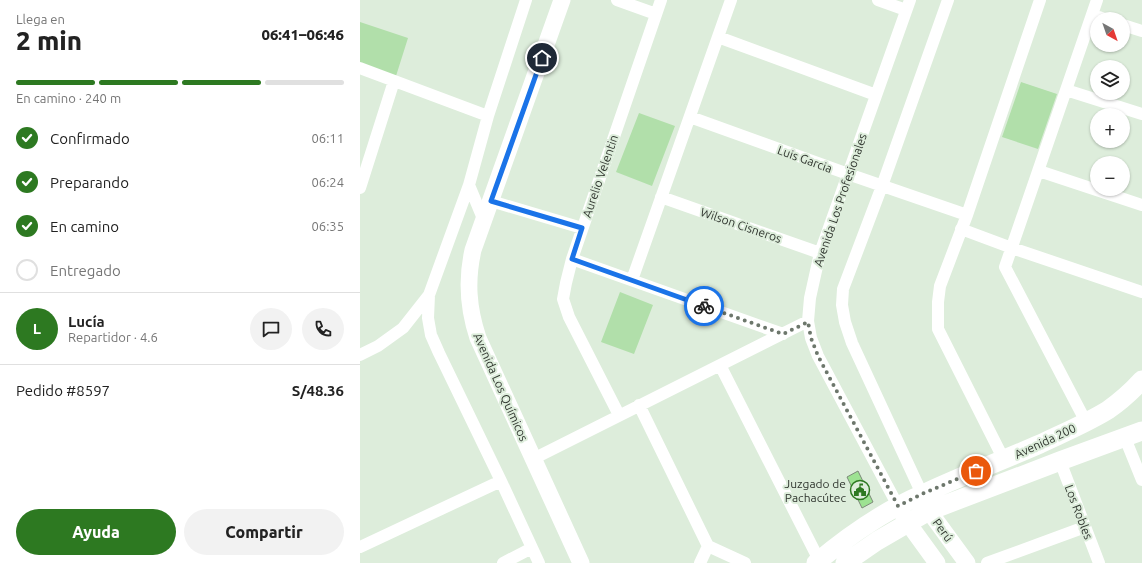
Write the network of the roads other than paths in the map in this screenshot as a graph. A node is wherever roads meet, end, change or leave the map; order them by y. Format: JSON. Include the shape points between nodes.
{"nodes":[{"id":1,"x":526,"y":0,"type":"edge"},
{"id":2,"x":562,"y":0,"type":"edge"},
{"id":3,"x":617,"y":0,"type":"edge"},
{"id":4,"x":661,"y":0,"type":"edge"},
{"id":5,"x":731,"y":0,"type":"edge"},
{"id":6,"x":878,"y":0,"type":"edge"},
{"id":7,"x":948,"y":0,"type":"edge"},
{"id":8,"x":1040,"y":0,"type":"edge"},
{"id":9,"x":1097,"y":0,"type":"edge"},
{"id":10,"x":908,"y":5,"type":"edge"},
{"id":11,"x":1093,"y":12,"type":"edge"},
{"id":12,"x":656,"y":14,"type":"junction"},
{"id":13,"x":1090,"y":21,"type":"edge"},
{"id":14,"x":1130,"y":27,"type":"edge"},
{"id":15,"x":1142,"y":31,"type":"edge"},
{"id":16,"x":718,"y":36,"type":"junction"},
{"id":17,"x":360,"y":68,"type":"edge"},
{"id":18,"x":394,"y":81,"type":"junction"},
{"id":19,"x":1066,"y":90,"type":"junction"},
{"id":20,"x":876,"y":95,"type":"junction"},
{"id":21,"x":1142,"y":114,"type":"edge"},
{"id":22,"x":488,"y":116,"type":"junction"},
{"id":23,"x":690,"y":117,"type":"junction"},
{"id":24,"x":1039,"y":171,"type":"junction"},
{"id":25,"x":848,"y":174,"type":"junction"},
{"id":26,"x":469,"y":185,"type":"junction"},
{"id":27,"x":882,"y":186,"type":"junction"},
{"id":28,"x":360,"y":188,"type":"edge"},
{"id":29,"x":661,"y":197,"type":"junction"},
{"id":30,"x":491,"y":201,"type":"junction"},
{"id":31,"x":1142,"y":205,"type":"edge"},
{"id":32,"x":967,"y":215,"type":"junction"},
{"id":33,"x":484,"y":221,"type":"junction"},
{"id":34,"x":582,"y":228,"type":"junction"},
{"id":35,"x":962,"y":229,"type":"junction"},
{"id":36,"x":1012,"y":248,"type":"junction"},
{"id":37,"x":820,"y":253,"type":"junction"},
{"id":38,"x":572,"y":259,"type":"junction"},
{"id":39,"x":632,"y":280,"type":"junction"},
{"id":40,"x":1142,"y":292,"type":"edge"},
{"id":41,"x":429,"y":295,"type":"junction"},
{"id":42,"x":808,"y":322,"type":"junction"},
{"id":43,"x":783,"y":334,"type":"junction"},
{"id":44,"x":360,"y":355,"type":"edge"},
{"id":45,"x":720,"y":365,"type":"junction"},
{"id":46,"x":1142,"y":380,"type":"edge"},
{"id":47,"x":639,"y":405,"type":"junction"},
{"id":48,"x":619,"y":415,"type":"junction"},
{"id":49,"x":1086,"y":422,"type":"junction"},
{"id":50,"x":1133,"y":434,"type":"edge"},
{"id":51,"x":533,"y":459,"type":"junction"},
{"id":52,"x":1004,"y":460,"type":"junction"},
{"id":53,"x":1060,"y":461,"type":"junction"},
{"id":54,"x":1142,"y":480,"type":"edge"},
{"id":55,"x":501,"y":481,"type":"junction"},
{"id":56,"x":922,"y":494,"type":"junction"},
{"id":57,"x":898,"y":506,"type":"junction"},
{"id":58,"x":930,"y":512,"type":"junction"},
{"id":59,"x":908,"y":522,"type":"junction"},
{"id":60,"x":1085,"y":527,"type":"junction"},
{"id":61,"x":708,"y":546,"type":"junction"},
{"id":62,"x":360,"y":547,"type":"edge"},
{"id":63,"x":532,"y":548,"type":"junction"},
{"id":64,"x":817,"y":562,"type":"edge"},
{"id":65,"x":503,"y":563,"type":"edge"},
{"id":66,"x":539,"y":563,"type":"edge"},
{"id":67,"x":581,"y":563,"type":"edge"},
{"id":68,"x":700,"y":563,"type":"edge"},
{"id":69,"x":745,"y":563,"type":"edge"},
{"id":70,"x":845,"y":563,"type":"edge"},
{"id":71,"x":938,"y":563,"type":"edge"},
{"id":72,"x":966,"y":563,"type":"edge"},
{"id":73,"x":987,"y":563,"type":"edge"},
{"id":74,"x":1098,"y":563,"type":"edge"}],
"edges":[{"from":1,"to":22,"type":"street"},
{"from":2,"to":30,"type":"main road","name":"Avenida Los Químicos"},
{"from":3,"to":12,"type":"street"},
{"from":4,"to":12,"type":"street","name":"Aurelio Velentin"},
{"from":5,"to":16,"type":"street"},
{"from":6,"to":10,"type":"street"},
{"from":7,"to":27,"type":"street"},
{"from":8,"to":32,"type":"street"},
{"from":9,"to":11,"type":"street"},
{"from":10,"to":20,"type":"street","name":"Avenida Los Profesionales"},
{"from":12,"to":34,"type":"street","name":"Aurelio Velentin"},
{"from":13,"to":19,"type":"street"},
{"from":14,"to":15,"type":"street"},
{"from":16,"to":20,"type":"street"},
{"from":16,"to":23,"type":"street"},
{"from":17,"to":18,"type":"street"},
{"from":18,"to":22,"type":"street"},
{"from":18,"to":28,"type":"street"},
{"from":19,"to":21,"type":"street"},
{"from":19,"to":24,"type":"street"},
{"from":20,"to":25,"type":"street","name":"Avenida Los Profesionales"},
{"from":22,"to":26,"type":"street"},
{"from":23,"to":25,"type":"street","name":"Luis Garcia"},
{"from":23,"to":29,"type":"street"},
{"from":24,"to":31,"type":"street"},
{"from":24,"to":36,"type":"street"},
{"from":25,"to":27,"type":"street","name":"Luis Garcia"},
{"from":25,"to":37,"type":"street","name":"Avenida Los Profesionales"},
{"from":26,"to":33,"type":"street"},
{"from":26,"to":41,"type":"street"},
{"from":27,"to":32,"type":"street","name":"Luis Garcia"},
{"from":27,"to":56,"type":"street","via":[[843,289],[842,305],[852,343]]},
{"from":29,"to":37,"type":"street","name":"Wilson Cisneros"},
{"from":29,"to":39,"type":"street"},
{"from":30,"to":33,"type":"main road","name":"Avenida Los Químicos"},
{"from":30,"to":34,"type":"street"},
{"from":32,"to":35,"type":"street"},
{"from":33,"to":51,"type":"main road","name":"Avenida Los Químicos","via":[[473,250],[469,273],[470,308],[478,338]]},
{"from":34,"to":38,"type":"street","name":"Aurelio Velentin"},
{"from":35,"to":36,"type":"street"},
{"from":35,"to":52,"type":"street","via":[[940,286],[938,329]]},
{"from":36,"to":40,"type":"street"},
{"from":36,"to":49,"type":"street","via":[[1005,267]]},
{"from":37,"to":42,"type":"street","name":"Avenida Los Profesionales"},
{"from":38,"to":39,"type":"street"},
{"from":38,"to":48,"type":"street","name":"Aurelio Velentin","via":[[563,299],[569,317]]},
{"from":39,"to":43,"type":"street"},
{"from":41,"to":44,"type":"street","via":[[403,328]]},
{"from":41,"to":55,"type":"street","via":[[428,318],[431,335]]},
{"from":42,"to":43,"type":"street"},
{"from":42,"to":57,"type":"street","name":"Avenida Los Profesionales","via":[[818,356]]},
{"from":43,"to":45,"type":"street"},
{"from":45,"to":47,"type":"street"},
{"from":45,"to":64,"type":"street"},
{"from":46,"to":49,"type":"main road","name":"Avenida 200","via":[[1131,392]]},
{"from":47,"to":48,"type":"street"},
{"from":47,"to":61,"type":"street"},
{"from":48,"to":51,"type":"street"},
{"from":49,"to":52,"type":"main road","name":"Avenida 200"},
{"from":50,"to":53,"type":"main road","name":"Avenida 200"},
{"from":50,"to":54,"type":"street"},
{"from":51,"to":67,"type":"main road","name":"Avenida Los Químicos"},
{"from":52,"to":56,"type":"main road","name":"Avenida 200"},
{"from":53,"to":58,"type":"main road","name":"Avenida 200"},
{"from":53,"to":60,"type":"street","name":"Los Robles"},
{"from":55,"to":62,"type":"street"},
{"from":55,"to":63,"type":"street"},
{"from":56,"to":57,"type":"main road","name":"Avenida 200"},
{"from":56,"to":58,"type":"main road","name":"Perú"},
{"from":57,"to":59,"type":"main road","name":"Perú"},
{"from":57,"to":64,"type":"main road","name":"Avenida 200","via":[[856,532]]},
{"from":58,"to":59,"type":"main road","name":"Avenida 200"},
{"from":58,"to":72,"type":"main road","name":"Perú"},
{"from":59,"to":70,"type":"main road","name":"Avenida 200"},
{"from":59,"to":71,"type":"main road","name":"Perú"},
{"from":60,"to":73,"type":"street"},
{"from":60,"to":74,"type":"street","name":"Los Robles"},
{"from":61,"to":68,"type":"street"},
{"from":61,"to":69,"type":"street"},
{"from":63,"to":65,"type":"street"},
{"from":63,"to":66,"type":"street"}]}
